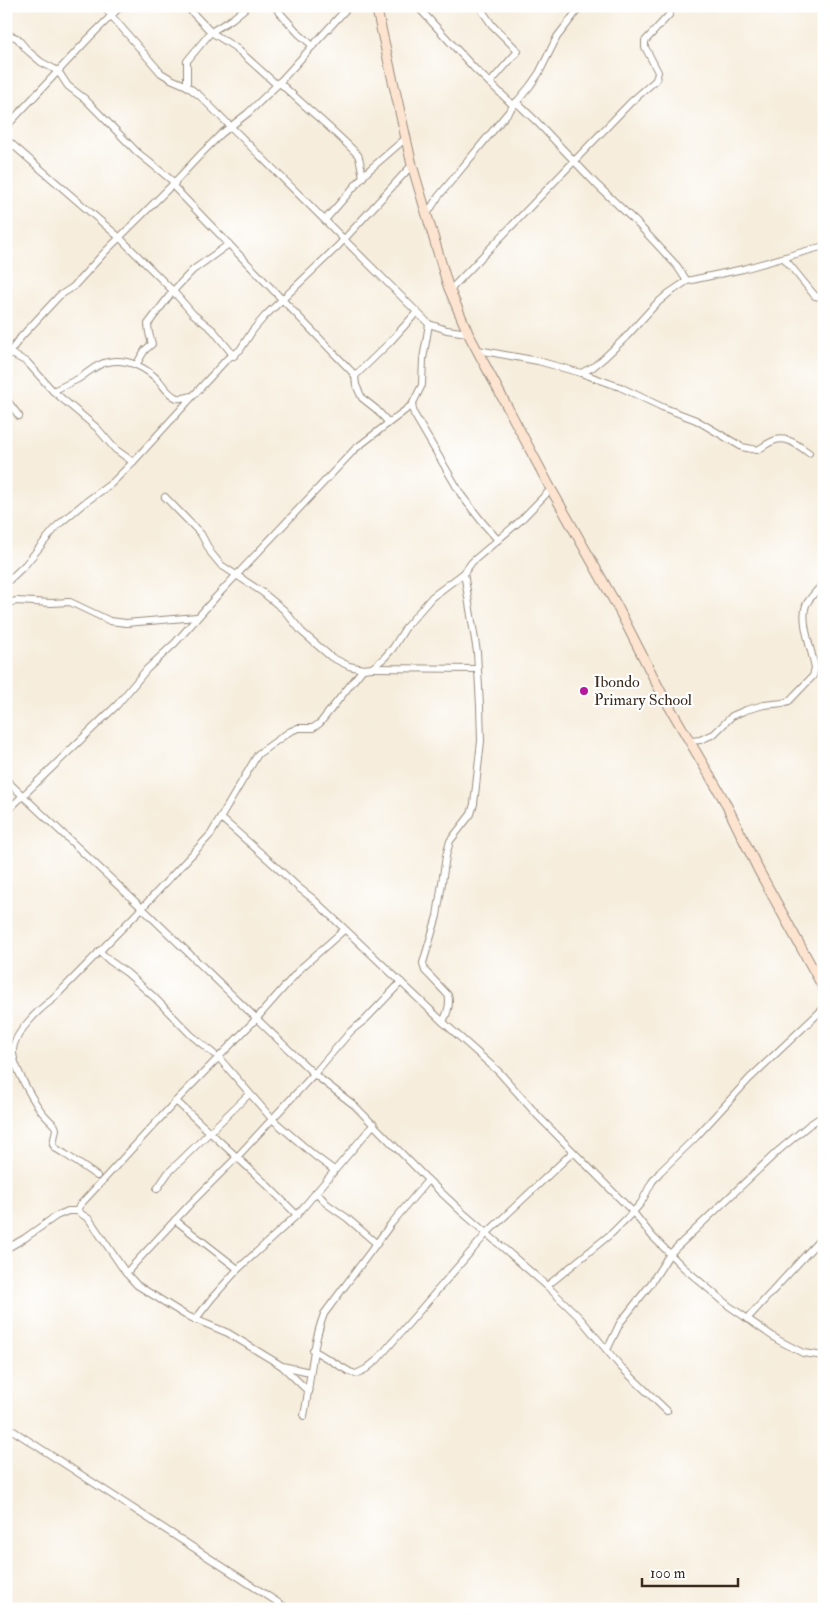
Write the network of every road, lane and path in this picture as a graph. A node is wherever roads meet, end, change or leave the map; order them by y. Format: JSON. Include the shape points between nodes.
{"nodes":[{"id":1,"x":103,"y":6,"type":"edge"},
{"id":2,"x":120,"y":6,"type":"edge"},
{"id":3,"x":186,"y":6,"type":"edge"},
{"id":4,"x":248,"y":6,"type":"edge"},
{"id":5,"x":274,"y":6,"type":"edge"},
{"id":6,"x":348,"y":6,"type":"edge"},
{"id":7,"x":389,"y":6,"type":"edge"},
{"id":8,"x":417,"y":6,"type":"edge"},
{"id":9,"x":479,"y":6,"type":"edge"},
{"id":10,"x":575,"y":6,"type":"edge"},
{"id":11,"x":672,"y":6,"type":"edge"},
{"id":12,"x":376,"y":10,"type":"edge"},
{"id":13,"x":111,"y":16,"type":"junction"},
{"id":14,"x":210,"y":32,"type":"junction"},
{"id":15,"x":6,"y":34,"type":"edge"},
{"id":16,"x":313,"y":46,"type":"junction"},
{"id":17,"x":58,"y":71,"type":"junction"},
{"id":18,"x":278,"y":83,"type":"junction"},
{"id":19,"x":490,"y":83,"type":"junction"},
{"id":20,"x":187,"y":86,"type":"junction"},
{"id":21,"x":514,"y":103,"type":"junction"},
{"id":22,"x":6,"y":127,"type":"edge"},
{"id":23,"x":230,"y":127,"type":"junction"},
{"id":24,"x":406,"y":138,"type":"junction"},
{"id":25,"x":6,"y":139,"type":"edge"},
{"id":26,"x":574,"y":161,"type":"junction"},
{"id":27,"x":412,"y":164,"type":"junction"},
{"id":28,"x":363,"y":177,"type":"junction"},
{"id":29,"x":174,"y":184,"type":"junction"},
{"id":30,"x":427,"y":214,"type":"junction"},
{"id":31,"x":325,"y":220,"type":"junction"},
{"id":32,"x":120,"y":238,"type":"junction"},
{"id":33,"x":344,"y":239,"type":"junction"},
{"id":34,"x":229,"y":244,"type":"junction"},
{"id":35,"x":824,"y":246,"type":"edge"},
{"id":36,"x":784,"y":258,"type":"junction"},
{"id":37,"x":687,"y":280,"type":"junction"},
{"id":38,"x":450,"y":290,"type":"junction"},
{"id":39,"x":173,"y":291,"type":"junction"},
{"id":40,"x":824,"y":296,"type":"edge"},
{"id":41,"x":283,"y":300,"type":"junction"},
{"id":42,"x":417,"y":312,"type":"junction"},
{"id":43,"x":429,"y":324,"type":"junction"},
{"id":44,"x":468,"y":333,"type":"junction"},
{"id":45,"x":478,"y":350,"type":"junction"},
{"id":46,"x":8,"y":353,"type":"edge"},
{"id":47,"x":234,"y":356,"type":"junction"},
{"id":48,"x":136,"y":365,"type":"junction"},
{"id":49,"x":581,"y":373,"type":"junction"},
{"id":50,"x":354,"y":376,"type":"junction"},
{"id":51,"x":53,"y":391,"type":"junction"},
{"id":52,"x":192,"y":396,"type":"junction"},
{"id":53,"x":6,"y":399,"type":"edge"},
{"id":54,"x":412,"y":405,"type":"junction"},
{"id":55,"x":19,"y":416,"type":"dead end"},
{"id":56,"x":388,"y":422,"type":"junction"},
{"id":57,"x":808,"y":453,"type":"dead end"},
{"id":58,"x":133,"y":462,"type":"junction"},
{"id":59,"x":551,"y":489,"type":"junction"},
{"id":60,"x":165,"y":497,"type":"dead end"},
{"id":61,"x":498,"y":540,"type":"junction"},
{"id":62,"x":464,"y":573,"type":"junction"},
{"id":63,"x":237,"y":575,"type":"junction"},
{"id":64,"x":6,"y":583,"type":"edge"},
{"id":65,"x":824,"y":584,"type":"edge"},
{"id":66,"x":6,"y":603,"type":"edge"},
{"id":67,"x":197,"y":617,"type":"junction"},
{"id":68,"x":372,"y":668,"type":"junction"},
{"id":69,"x":363,"y":669,"type":"junction"},
{"id":70,"x":478,"y":669,"type":"junction"},
{"id":71,"x":691,"y":741,"type":"junction"},
{"id":72,"x":6,"y":780,"type":"edge"},
{"id":73,"x":22,"y":796,"type":"junction"},
{"id":74,"x":6,"y":812,"type":"edge"},
{"id":75,"x":220,"y":818,"type":"junction"},
{"id":76,"x":142,"y":908,"type":"junction"},
{"id":77,"x":344,"y":930,"type":"junction"},
{"id":78,"x":99,"y":951,"type":"junction"},
{"id":79,"x":401,"y":982,"type":"junction"},
{"id":80,"x":824,"y":989,"type":"edge"},
{"id":81,"x":824,"y":1008,"type":"edge"},
{"id":82,"x":257,"y":1018,"type":"junction"},
{"id":83,"x":443,"y":1022,"type":"junction"},
{"id":84,"x":217,"y":1056,"type":"junction"},
{"id":85,"x":314,"y":1074,"type":"junction"},
{"id":86,"x":249,"y":1094,"type":"junction"},
{"id":87,"x":176,"y":1101,"type":"junction"},
{"id":88,"x":824,"y":1115,"type":"edge"},
{"id":89,"x":272,"y":1119,"type":"junction"},
{"id":90,"x":374,"y":1124,"type":"junction"},
{"id":91,"x":210,"y":1133,"type":"junction"},
{"id":92,"x":573,"y":1152,"type":"junction"},
{"id":93,"x":237,"y":1157,"type":"junction"},
{"id":94,"x":334,"y":1170,"type":"junction"},
{"id":95,"x":96,"y":1176,"type":"dead end"},
{"id":96,"x":428,"y":1180,"type":"junction"},
{"id":97,"x":157,"y":1189,"type":"dead end"},
{"id":98,"x":316,"y":1192,"type":"junction"},
{"id":99,"x":77,"y":1211,"type":"junction"},
{"id":100,"x":633,"y":1212,"type":"junction"},
{"id":101,"x":297,"y":1215,"type":"junction"},
{"id":102,"x":175,"y":1220,"type":"junction"},
{"id":103,"x":487,"y":1233,"type":"junction"},
{"id":104,"x":824,"y":1235,"type":"edge"},
{"id":105,"x":376,"y":1244,"type":"junction"},
{"id":106,"x":6,"y":1248,"type":"edge"},
{"id":107,"x":669,"y":1255,"type":"junction"},
{"id":108,"x":238,"y":1269,"type":"junction"},
{"id":109,"x":126,"y":1273,"type":"junction"},
{"id":110,"x":547,"y":1286,"type":"junction"},
{"id":111,"x":747,"y":1319,"type":"junction"},
{"id":112,"x":195,"y":1320,"type":"junction"},
{"id":113,"x":313,"y":1350,"type":"junction"},
{"id":114,"x":606,"y":1350,"type":"junction"},
{"id":115,"x":824,"y":1356,"type":"edge"},
{"id":116,"x":282,"y":1366,"type":"junction"},
{"id":117,"x":310,"y":1372,"type":"junction"},
{"id":118,"x":309,"y":1392,"type":"junction"},
{"id":119,"x":668,"y":1411,"type":"dead end"},
{"id":120,"x":304,"y":1416,"type":"dead end"},
{"id":121,"x":6,"y":1426,"type":"edge"},
{"id":122,"x":288,"y":1609,"type":"edge"}],
"edges":[{"from":1,"to":13,"type":"street"},
{"from":2,"to":13,"type":"street"},
{"from":3,"to":14,"type":"street"},
{"from":4,"to":14,"type":"street"},
{"from":5,"to":16,"type":"street"},
{"from":6,"to":16,"type":"street"},
{"from":7,"to":12,"type":"street"},
{"from":8,"to":19,"type":"street"},
{"from":9,"to":19,"type":"street","via":[[492,25],[518,51]]},
{"from":10,"to":21,"type":"street","via":[[577,12],[558,37],[539,73]]},
{"from":11,"to":26,"type":"street","via":[[669,15],[645,41],[658,72],[656,80],[637,95]]},
{"from":12,"to":24,"type":"main road"},
{"from":13,"to":17,"type":"street"},
{"from":13,"to":20,"type":"street","via":[[161,73]]},
{"from":14,"to":18,"type":"street","via":[[236,48]]},
{"from":14,"to":20,"type":"street","via":[[187,61]]},
{"from":15,"to":17,"type":"street","via":[[17,38],[41,62]]},
{"from":16,"to":18,"type":"street"},
{"from":17,"to":22,"type":"street"},
{"from":17,"to":29,"type":"street","via":[[74,92]]},
{"from":18,"to":23,"type":"street"},
{"from":18,"to":28,"type":"street","via":[[358,155]]},
{"from":19,"to":21,"type":"street"},
{"from":20,"to":23,"type":"street"},
{"from":21,"to":26,"type":"street","via":[[549,133]]},
{"from":21,"to":30,"type":"street"},
{"from":23,"to":29,"type":"street"},
{"from":23,"to":31,"type":"street"},
{"from":24,"to":27,"type":"main road"},
{"from":24,"to":28,"type":"street"},
{"from":25,"to":32,"type":"street"},
{"from":26,"to":37,"type":"street","via":[[636,222]]},
{"from":26,"to":38,"type":"street"},
{"from":27,"to":30,"type":"main road"},
{"from":27,"to":33,"type":"street"},
{"from":28,"to":31,"type":"street"},
{"from":29,"to":32,"type":"street"},
{"from":29,"to":34,"type":"street"},
{"from":30,"to":38,"type":"main road"},
{"from":31,"to":33,"type":"street"},
{"from":32,"to":39,"type":"street"},
{"from":32,"to":46,"type":"street","via":[[56,300]]},
{"from":33,"to":41,"type":"street"},
{"from":33,"to":42,"type":"street"},
{"from":34,"to":39,"type":"street","via":[[193,270]]},
{"from":34,"to":41,"type":"street"},
{"from":35,"to":36,"type":"street"},
{"from":36,"to":37,"type":"street"},
{"from":36,"to":40,"type":"street","via":[[816,296]]},
{"from":37,"to":49,"type":"street","via":[[655,305],[604,358]]},
{"from":38,"to":44,"type":"main road"},
{"from":39,"to":47,"type":"street"},
{"from":39,"to":48,"type":"street","via":[[150,320],[148,329],[152,344]]},
{"from":41,"to":47,"type":"street","via":[[265,316]]},
{"from":41,"to":50,"type":"street"},
{"from":42,"to":43,"type":"street"},
{"from":42,"to":50,"type":"street"},
{"from":43,"to":44,"type":"street"},
{"from":43,"to":54,"type":"street","via":[[422,385]]},
{"from":44,"to":45,"type":"main road"},
{"from":45,"to":49,"type":"street"},
{"from":45,"to":59,"type":"main road"},
{"from":46,"to":51,"type":"street","via":[[26,362]]},
{"from":47,"to":52,"type":"street"},
{"from":48,"to":51,"type":"street","via":[[118,360],[106,362]]},
{"from":48,"to":52,"type":"street","via":[[148,371],[170,394],[182,398]]},
{"from":49,"to":57,"type":"street","via":[[696,420],[742,447],[757,450],[779,439],[794,443]]},
{"from":50,"to":56,"type":"street","via":[[362,398]]},
{"from":51,"to":58,"type":"street"},
{"from":52,"to":58,"type":"street"},
{"from":53,"to":55,"type":"street"},
{"from":54,"to":56,"type":"street"},
{"from":54,"to":61,"type":"street","via":[[416,419],[462,496]]},
{"from":56,"to":63,"type":"street","via":[[355,449]]},
{"from":58,"to":64,"type":"street","via":[[112,483],[58,525]]},
{"from":59,"to":61,"type":"street"},
{"from":59,"to":71,"type":"main road","via":[[662,694]]},
{"from":60,"to":63,"type":"street","via":[[201,534],[216,559]]},
{"from":61,"to":62,"type":"street"},
{"from":62,"to":68,"type":"street","via":[[432,597],[406,627],[394,648]]},
{"from":62,"to":70,"type":"street"},
{"from":63,"to":67,"type":"street"},
{"from":63,"to":69,"type":"street","via":[[284,610],[302,632],[331,657]]},
{"from":65,"to":71,"type":"street","via":[[806,605],[804,616],[815,668],[813,676],[788,701],[746,710],[732,716],[714,734]]},
{"from":66,"to":67,"type":"street","via":[[70,602],[110,621],[126,624]]},
{"from":67,"to":73,"type":"street","via":[[117,705]]},
{"from":68,"to":69,"type":"street"},
{"from":68,"to":70,"type":"street"},
{"from":69,"to":75,"type":"street","via":[[320,723],[312,728],[288,732],[258,754]]},
{"from":70,"to":83,"type":"street","via":[[481,741],[474,804],[471,814],[450,841],[437,916],[423,963],[426,971],[450,998]]},
{"from":71,"to":80,"type":"main road"},
{"from":72,"to":73,"type":"street"},
{"from":73,"to":74,"type":"street"},
{"from":73,"to":76,"type":"street"},
{"from":75,"to":76,"type":"street","via":[[211,834]]},
{"from":75,"to":77,"type":"street"},
{"from":76,"to":78,"type":"street"},
{"from":76,"to":82,"type":"street"},
{"from":77,"to":79,"type":"street"},
{"from":77,"to":82,"type":"street","via":[[301,968]]},
{"from":78,"to":84,"type":"street"},
{"from":78,"to":95,"type":"street","via":[[44,1005],[24,1028],[12,1050],[14,1062],[39,1108],[56,1129],[55,1148]]},
{"from":79,"to":83,"type":"street"},
{"from":79,"to":85,"type":"street","via":[[351,1031]]},
{"from":81,"to":100,"type":"street","via":[[749,1079],[660,1172]]},
{"from":82,"to":84,"type":"street"},
{"from":82,"to":85,"type":"street"},
{"from":83,"to":92,"type":"street","via":[[499,1072]]},
{"from":84,"to":86,"type":"street"},
{"from":84,"to":87,"type":"street"},
{"from":85,"to":89,"type":"street"},
{"from":85,"to":90,"type":"street"},
{"from":86,"to":89,"type":"street"},
{"from":86,"to":91,"type":"street"},
{"from":87,"to":91,"type":"street"},
{"from":87,"to":99,"type":"street"},
{"from":88,"to":107,"type":"street","via":[[778,1151]]},
{"from":89,"to":93,"type":"street"},
{"from":89,"to":94,"type":"street"},
{"from":90,"to":94,"type":"street"},
{"from":90,"to":96,"type":"street"},
{"from":91,"to":93,"type":"street"},
{"from":91,"to":97,"type":"street","via":[[168,1173]]},
{"from":92,"to":100,"type":"street"},
{"from":92,"to":103,"type":"street"},
{"from":93,"to":101,"type":"street"},
{"from":93,"to":102,"type":"street"},
{"from":94,"to":98,"type":"street"},
{"from":96,"to":103,"type":"street"},
{"from":96,"to":105,"type":"street"},
{"from":98,"to":101,"type":"street"},
{"from":98,"to":105,"type":"street"},
{"from":99,"to":106,"type":"street","via":[[56,1216]]},
{"from":99,"to":109,"type":"street","via":[[88,1219]]},
{"from":100,"to":107,"type":"street"},
{"from":100,"to":110,"type":"street"},
{"from":101,"to":108,"type":"street"},
{"from":102,"to":108,"type":"street"},
{"from":102,"to":109,"type":"street"},
{"from":103,"to":110,"type":"street"},
{"from":103,"to":113,"type":"street","via":[[366,1369],[356,1374],[350,1372]]},
{"from":104,"to":111,"type":"street"},
{"from":105,"to":113,"type":"street","via":[[324,1314]]},
{"from":107,"to":111,"type":"street"},
{"from":107,"to":114,"type":"street","via":[[620,1324]]},
{"from":108,"to":112,"type":"street"},
{"from":109,"to":112,"type":"street","via":[[141,1288]]},
{"from":110,"to":114,"type":"street","via":[[579,1317]]},
{"from":111,"to":115,"type":"street","via":[[792,1348]]},
{"from":112,"to":116,"type":"street","via":[[228,1334]]},
{"from":113,"to":117,"type":"street"},
{"from":114,"to":119,"type":"street"},
{"from":116,"to":117,"type":"street"},
{"from":116,"to":118,"type":"street"},
{"from":117,"to":118,"type":"street"},
{"from":118,"to":120,"type":"street"},
{"from":121,"to":122,"type":"street"}]}
